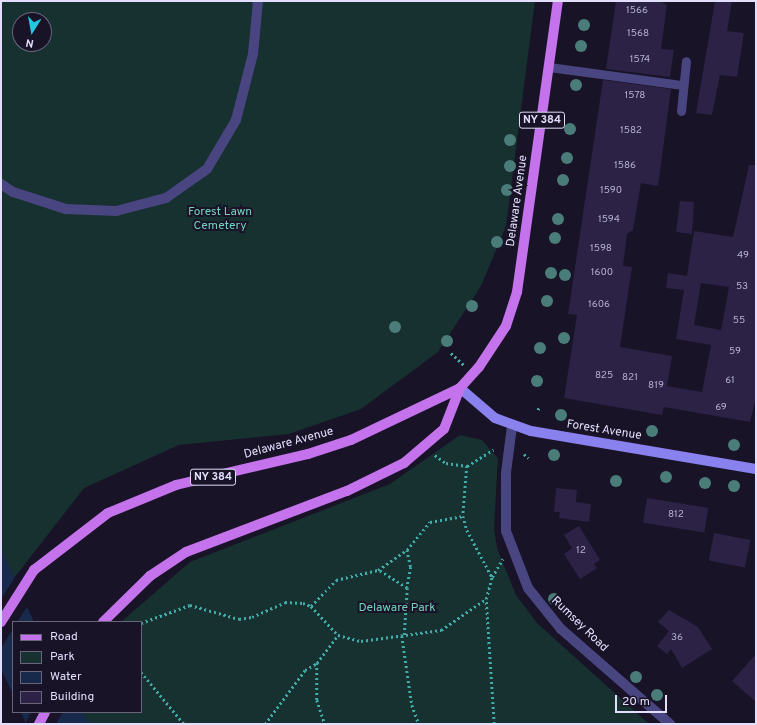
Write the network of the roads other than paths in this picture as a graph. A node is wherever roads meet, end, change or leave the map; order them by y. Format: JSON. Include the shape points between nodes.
{"nodes":[{"id":1,"x":258,"y":1,"type":"edge"},
{"id":2,"x":558,"y":1,"type":"edge"},
{"id":3,"x":686,"y":61,"type":"dead end"},
{"id":4,"x":549,"y":67,"type":"junction"},
{"id":5,"x":683,"y":86,"type":"junction"},
{"id":6,"x":681,"y":110,"type":"dead end"},
{"id":7,"x":1,"y":184,"type":"edge"},
{"id":8,"x":460,"y":388,"type":"junction"},
{"id":9,"x":512,"y":426,"type":"junction"},
{"id":10,"x":756,"y":469,"type":"edge"},
{"id":11,"x":103,"y":621,"type":"edge"},
{"id":12,"x":1,"y":622,"type":"edge"},
{"id":13,"x":44,"y":713,"type":"edge"},
{"id":14,"x":39,"y":724,"type":"edge"},
{"id":15,"x":670,"y":724,"type":"edge"}],
"edges":[{"from":1,"to":7,"type":"street","via":[[253,54],[236,120],[207,169],[166,198],[116,211],[66,209]]},
{"from":2,"to":4,"type":"main road","name":"Delaware Avenue","number":"NY 384"},
{"from":3,"to":5,"type":"lane"},
{"from":4,"to":5,"type":"lane"},
{"from":4,"to":8,"type":"main road","name":"Delaware Avenue","number":"NY 384","via":[[517,292],[506,326]]},
{"from":5,"to":6,"type":"lane"},
{"from":8,"to":9,"type":"street","name":"Forest Avenue","via":[[494,418]]},
{"from":8,"to":11,"type":"main road","name":"Delaware Avenue","number":"NY 384","via":[[444,429],[404,463],[347,491],[238,529],[186,552],[150,576]]},
{"from":8,"to":12,"type":"main road","name":"Delaware Avenue","number":"NY 384","via":[[351,440],[308,454],[176,486],[136,499],[76,534],[34,570]]},
{"from":9,"to":10,"type":"street","name":"Forest Avenue"},
{"from":9,"to":15,"type":"street","name":"Rumsey Road","via":[[506,473],[506,531],[528,588],[561,629]]},
{"from":13,"to":14,"type":"main road"}]}
